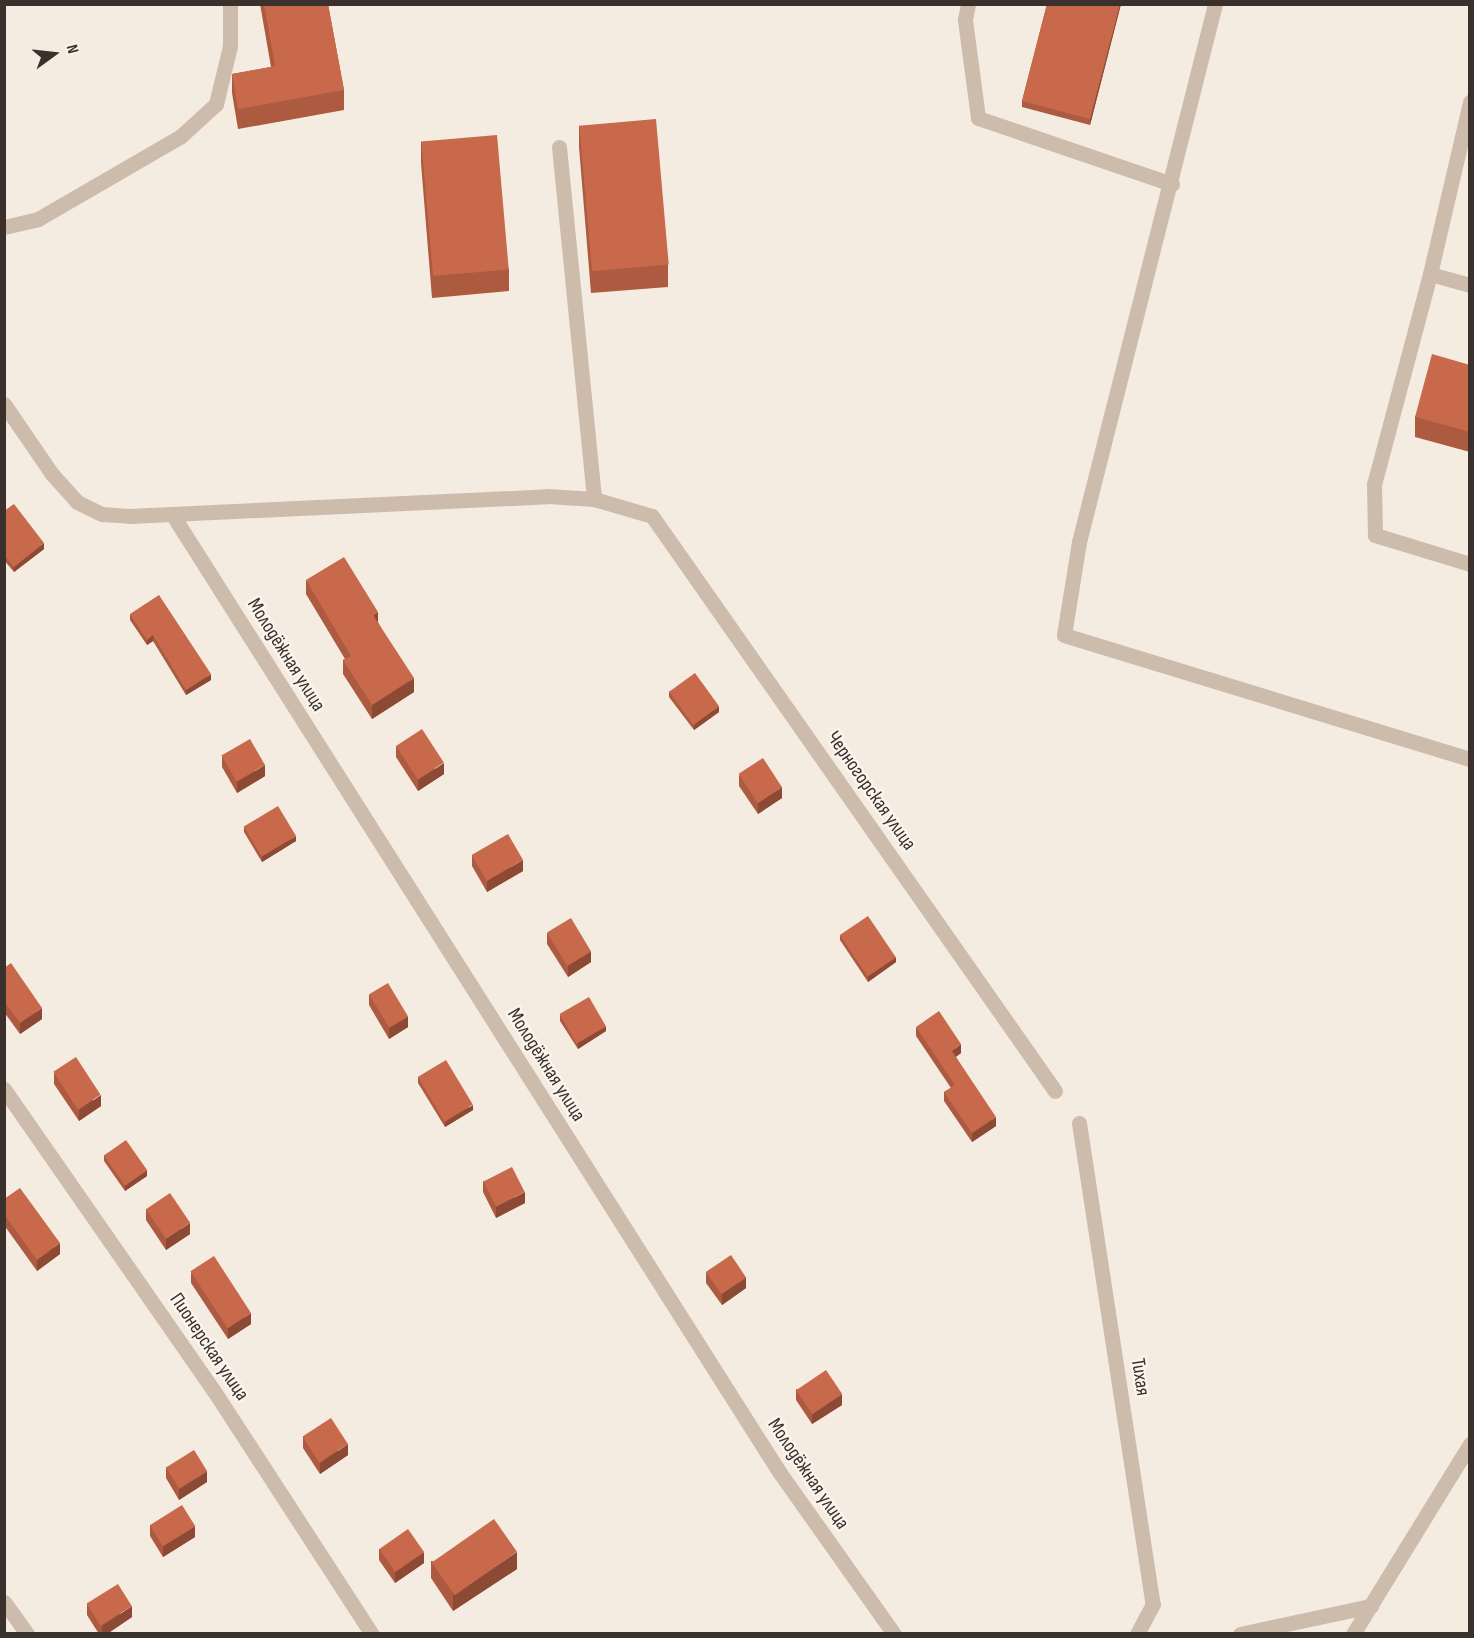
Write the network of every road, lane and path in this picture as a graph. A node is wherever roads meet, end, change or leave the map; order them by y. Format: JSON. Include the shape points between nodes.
{"nodes":[{"id":1,"x":230,"y":4,"type":"edge"},
{"id":2,"x":968,"y":4,"type":"edge"},
{"id":3,"x":1215,"y":4,"type":"edge"},
{"id":4,"x":1470,"y":102,"type":"edge"},
{"id":5,"x":559,"y":147,"type":"dead end"},
{"id":6,"x":1172,"y":184,"type":"junction"},
{"id":7,"x":4,"y":226,"type":"edge"},
{"id":8,"x":1430,"y":274,"type":"junction"},
{"id":9,"x":1470,"y":285,"type":"edge"},
{"id":10,"x":4,"y":404,"type":"edge"},
{"id":11,"x":594,"y":499,"type":"junction"},
{"id":12,"x":172,"y":514,"type":"junction"},
{"id":13,"x":1470,"y":564,"type":"edge"},
{"id":14,"x":1470,"y":759,"type":"edge"},
{"id":15,"x":4,"y":1089,"type":"edge"},
{"id":16,"x":1055,"y":1091,"type":"dead end"},
{"id":17,"x":1079,"y":1123,"type":"dead end"},
{"id":18,"x":1470,"y":1444,"type":"edge"},
{"id":19,"x":4,"y":1602,"type":"edge"},
{"id":20,"x":1371,"y":1606,"type":"junction"},
{"id":21,"x":27,"y":1634,"type":"edge"},
{"id":22,"x":372,"y":1634,"type":"edge"},
{"id":23,"x":894,"y":1634,"type":"edge"},
{"id":24,"x":1137,"y":1634,"type":"edge"},
{"id":25,"x":1240,"y":1634,"type":"edge"},
{"id":26,"x":1353,"y":1634,"type":"edge"}],
"edges":[{"from":1,"to":7,"type":"street","via":[[230,46],[216,104],[181,136],[38,219]]},
{"from":2,"to":6,"type":"street","via":[[965,20],[978,118]]},
{"from":3,"to":6,"type":"street"},
{"from":4,"to":8,"type":"street"},
{"from":5,"to":11,"type":"street"},
{"from":6,"to":14,"type":"street","via":[[1079,542],[1064,635]]},
{"from":8,"to":9,"type":"street"},
{"from":8,"to":13,"type":"street","via":[[1374,484],[1375,535]]},
{"from":10,"to":12,"type":"street","via":[[52,474],[77,502],[102,513]]},
{"from":11,"to":12,"type":"street","via":[[548,496]]},
{"from":11,"to":16,"type":"street","name":"Черногорская улица","via":[[652,516]]},
{"from":12,"to":23,"type":"street","name":"Молодёжная улица","via":[[780,1473]]},
{"from":15,"to":22,"type":"street","name":"Пионерская улица","via":[[214,1391]]},
{"from":17,"to":24,"type":"street","name":"Тихая","via":[[1153,1604]]},
{"from":18,"to":20,"type":"street"},
{"from":19,"to":21,"type":"street"},
{"from":20,"to":25,"type":"street"},
{"from":20,"to":26,"type":"street"}]}
